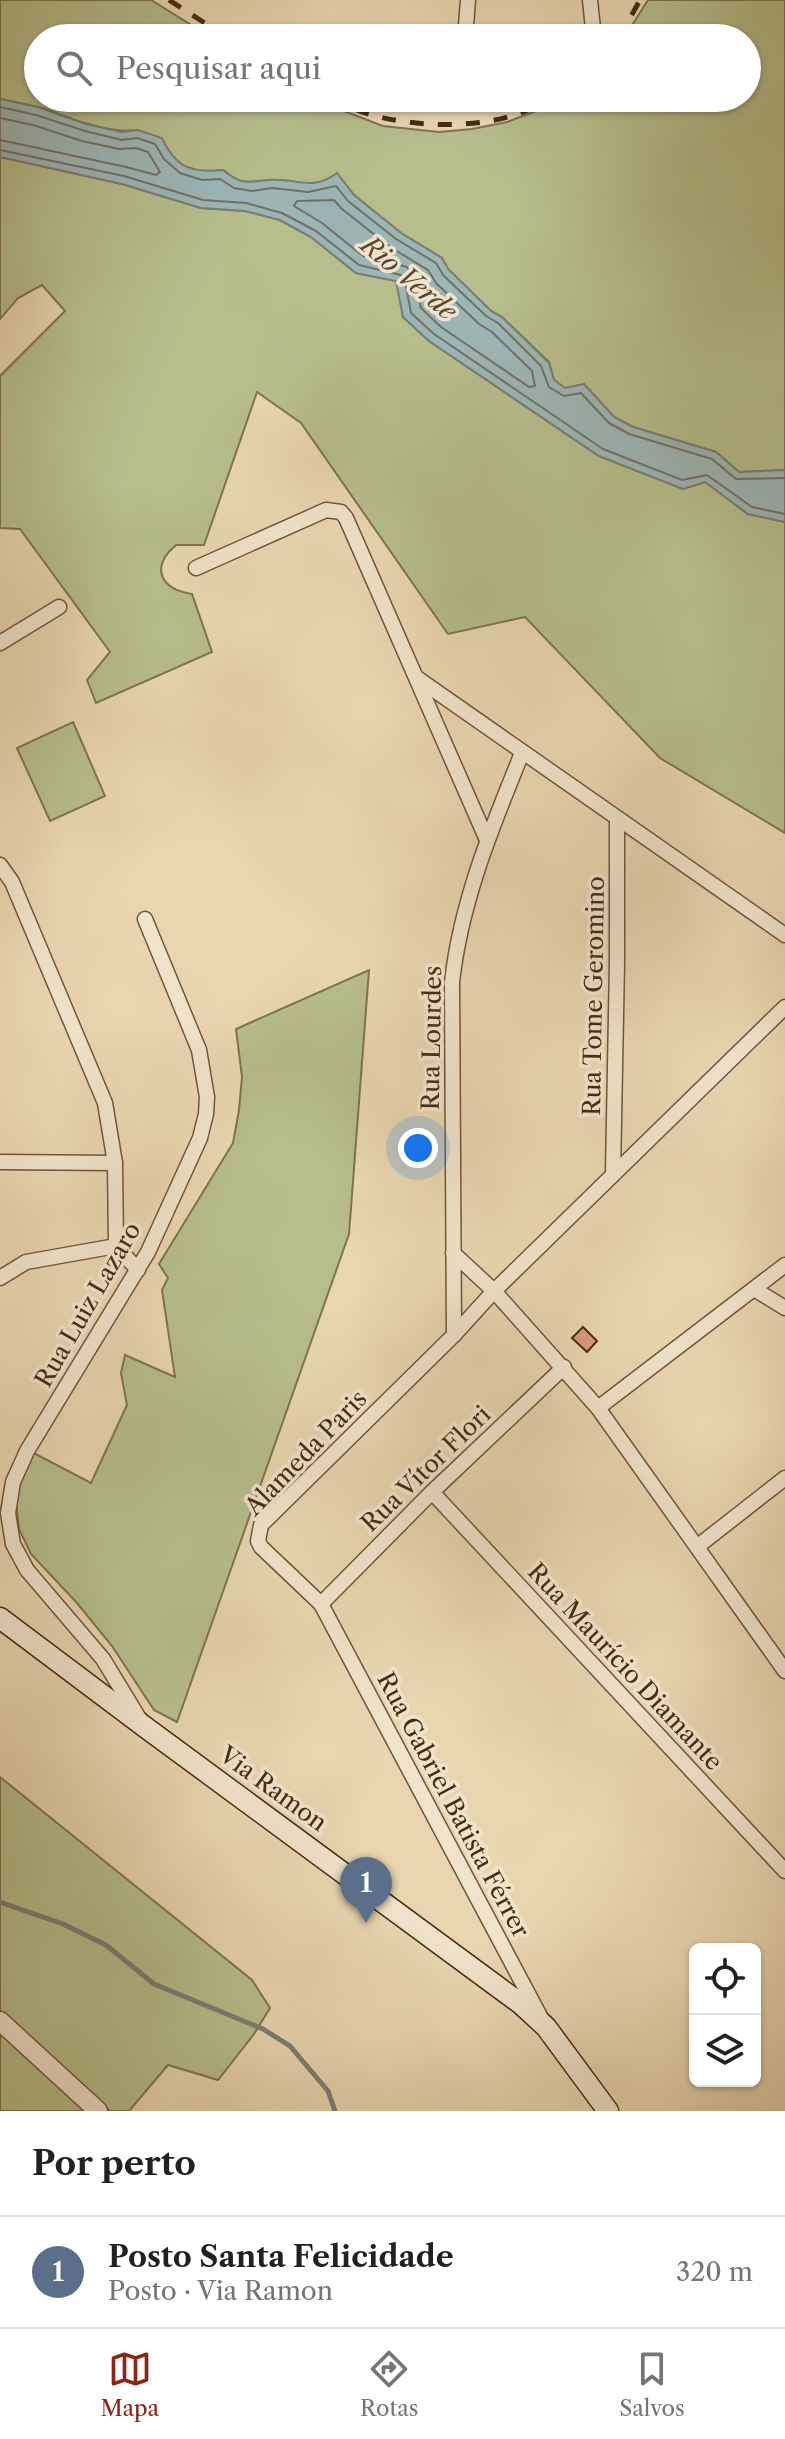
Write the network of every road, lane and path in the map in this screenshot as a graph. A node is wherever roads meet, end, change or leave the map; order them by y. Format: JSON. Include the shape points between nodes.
{"nodes":[{"id":1,"x":468,"y":0,"type":"edge"},
{"id":2,"x":590,"y":0,"type":"edge"},
{"id":3,"x":466,"y":24,"type":"edge"},
{"id":4,"x":593,"y":24,"type":"edge"},
{"id":5,"x":196,"y":568,"type":"dead end"},
{"id":6,"x":59,"y":607,"type":"dead end"},
{"id":7,"x":0,"y":643,"type":"edge"},
{"id":8,"x":417,"y":677,"type":"junction"},
{"id":9,"x":522,"y":753,"type":"junction"},
{"id":10,"x":617,"y":819,"type":"junction"},
{"id":11,"x":487,"y":840,"type":"junction"},
{"id":12,"x":0,"y":865,"type":"edge"},
{"id":13,"x":145,"y":919,"type":"dead end"},
{"id":14,"x":785,"y":935,"type":"edge"},
{"id":15,"x":785,"y":1007,"type":"edge"},
{"id":16,"x":0,"y":1162,"type":"edge"},
{"id":17,"x":115,"y":1163,"type":"junction"},
{"id":18,"x":613,"y":1173,"type":"junction"},
{"id":19,"x":116,"y":1246,"type":"junction"},
{"id":20,"x":453,"y":1253,"type":"junction"},
{"id":21,"x":785,"y":1265,"type":"edge"},
{"id":22,"x":138,"y":1270,"type":"junction"},
{"id":23,"x":0,"y":1278,"type":"edge"},
{"id":24,"x":754,"y":1289,"type":"junction"},
{"id":25,"x":494,"y":1291,"type":"junction"},
{"id":26,"x":785,"y":1308,"type":"edge"},
{"id":27,"x":454,"y":1335,"type":"junction"},
{"id":28,"x":564,"y":1367,"type":"junction"},
{"id":29,"x":598,"y":1408,"type":"junction"},
{"id":30,"x":785,"y":1478,"type":"edge"},
{"id":31,"x":432,"y":1492,"type":"junction"},
{"id":32,"x":698,"y":1546,"type":"junction"},
{"id":33,"x":321,"y":1604,"type":"junction"},
{"id":34,"x":0,"y":1618,"type":"edge"},
{"id":35,"x":779,"y":1651,"type":"edge"},
{"id":36,"x":785,"y":1671,"type":"edge"},
{"id":37,"x":145,"y":1727,"type":"junction"},
{"id":38,"x":785,"y":1871,"type":"edge"},
{"id":39,"x":0,"y":2021,"type":"edge"},
{"id":40,"x":546,"y":2027,"type":"junction"},
{"id":41,"x":98,"y":2111,"type":"edge"},
{"id":42,"x":608,"y":2111,"type":"edge"}],
"edges":[{"from":1,"to":3,"type":"street"},
{"from":2,"to":4,"type":"street"},
{"from":5,"to":8,"type":"street","via":[[326,510],[341,512]]},
{"from":6,"to":7,"type":"street"},
{"from":8,"to":9,"type":"street"},
{"from":8,"to":11,"type":"street"},
{"from":9,"to":10,"type":"street"},
{"from":9,"to":11,"type":"street","name":"Rua Lourdes"},
{"from":10,"to":14,"type":"street"},
{"from":10,"to":18,"type":"street","name":"Rua Tome Geromino"},
{"from":11,"to":20,"type":"street","name":"Rua Lourdes","via":[[461,923],[452,982]]},
{"from":12,"to":17,"type":"street","via":[[12,882],[105,1103]]},
{"from":13,"to":22,"type":"street","name":"Rua Luiz Lazaro","via":[[199,1050],[207,1097],[200,1138]]},
{"from":15,"to":18,"type":"street","name":"Alameda Paris"},
{"from":16,"to":17,"type":"street"},
{"from":17,"to":19,"type":"street"},
{"from":18,"to":25,"type":"street","name":"Alameda Paris"},
{"from":19,"to":22,"type":"street"},
{"from":19,"to":23,"type":"street","via":[[26,1262]]},
{"from":20,"to":25,"type":"street"},
{"from":20,"to":27,"type":"street","name":"Rua Lourdes"},
{"from":21,"to":24,"type":"street"},
{"from":22,"to":37,"type":"street","name":"Rua Luiz Lazaro","via":[[27,1451],[13,1482],[8,1513],[13,1544],[27,1570],[103,1659]]},
{"from":24,"to":26,"type":"street"},
{"from":24,"to":29,"type":"street"},
{"from":25,"to":27,"type":"street","name":"Alameda Paris"},
{"from":25,"to":28,"type":"street"},
{"from":27,"to":33,"type":"street","name":"Alameda Paris","via":[[261,1525],[261,1547]]},
{"from":28,"to":29,"type":"street"},
{"from":28,"to":31,"type":"street","name":"Rua Vítor Flori"},
{"from":29,"to":32,"type":"street"},
{"from":30,"to":32,"type":"street"},
{"from":31,"to":33,"type":"street","name":"Rua Vítor Flori"},
{"from":31,"to":38,"type":"street","name":"Rua Maurício Diamante"},
{"from":32,"to":35,"type":"street"},
{"from":33,"to":40,"type":"street","name":"Rua Gabriel Batista Férrer"},
{"from":34,"to":37,"type":"main road","name":"Via Ramon"},
{"from":35,"to":36,"type":"street"},
{"from":37,"to":40,"type":"main road","name":"Via Ramon","via":[[500,1987]]},
{"from":39,"to":41,"type":"street"},
{"from":40,"to":42,"type":"main road","name":"Via Ramon"}]}
